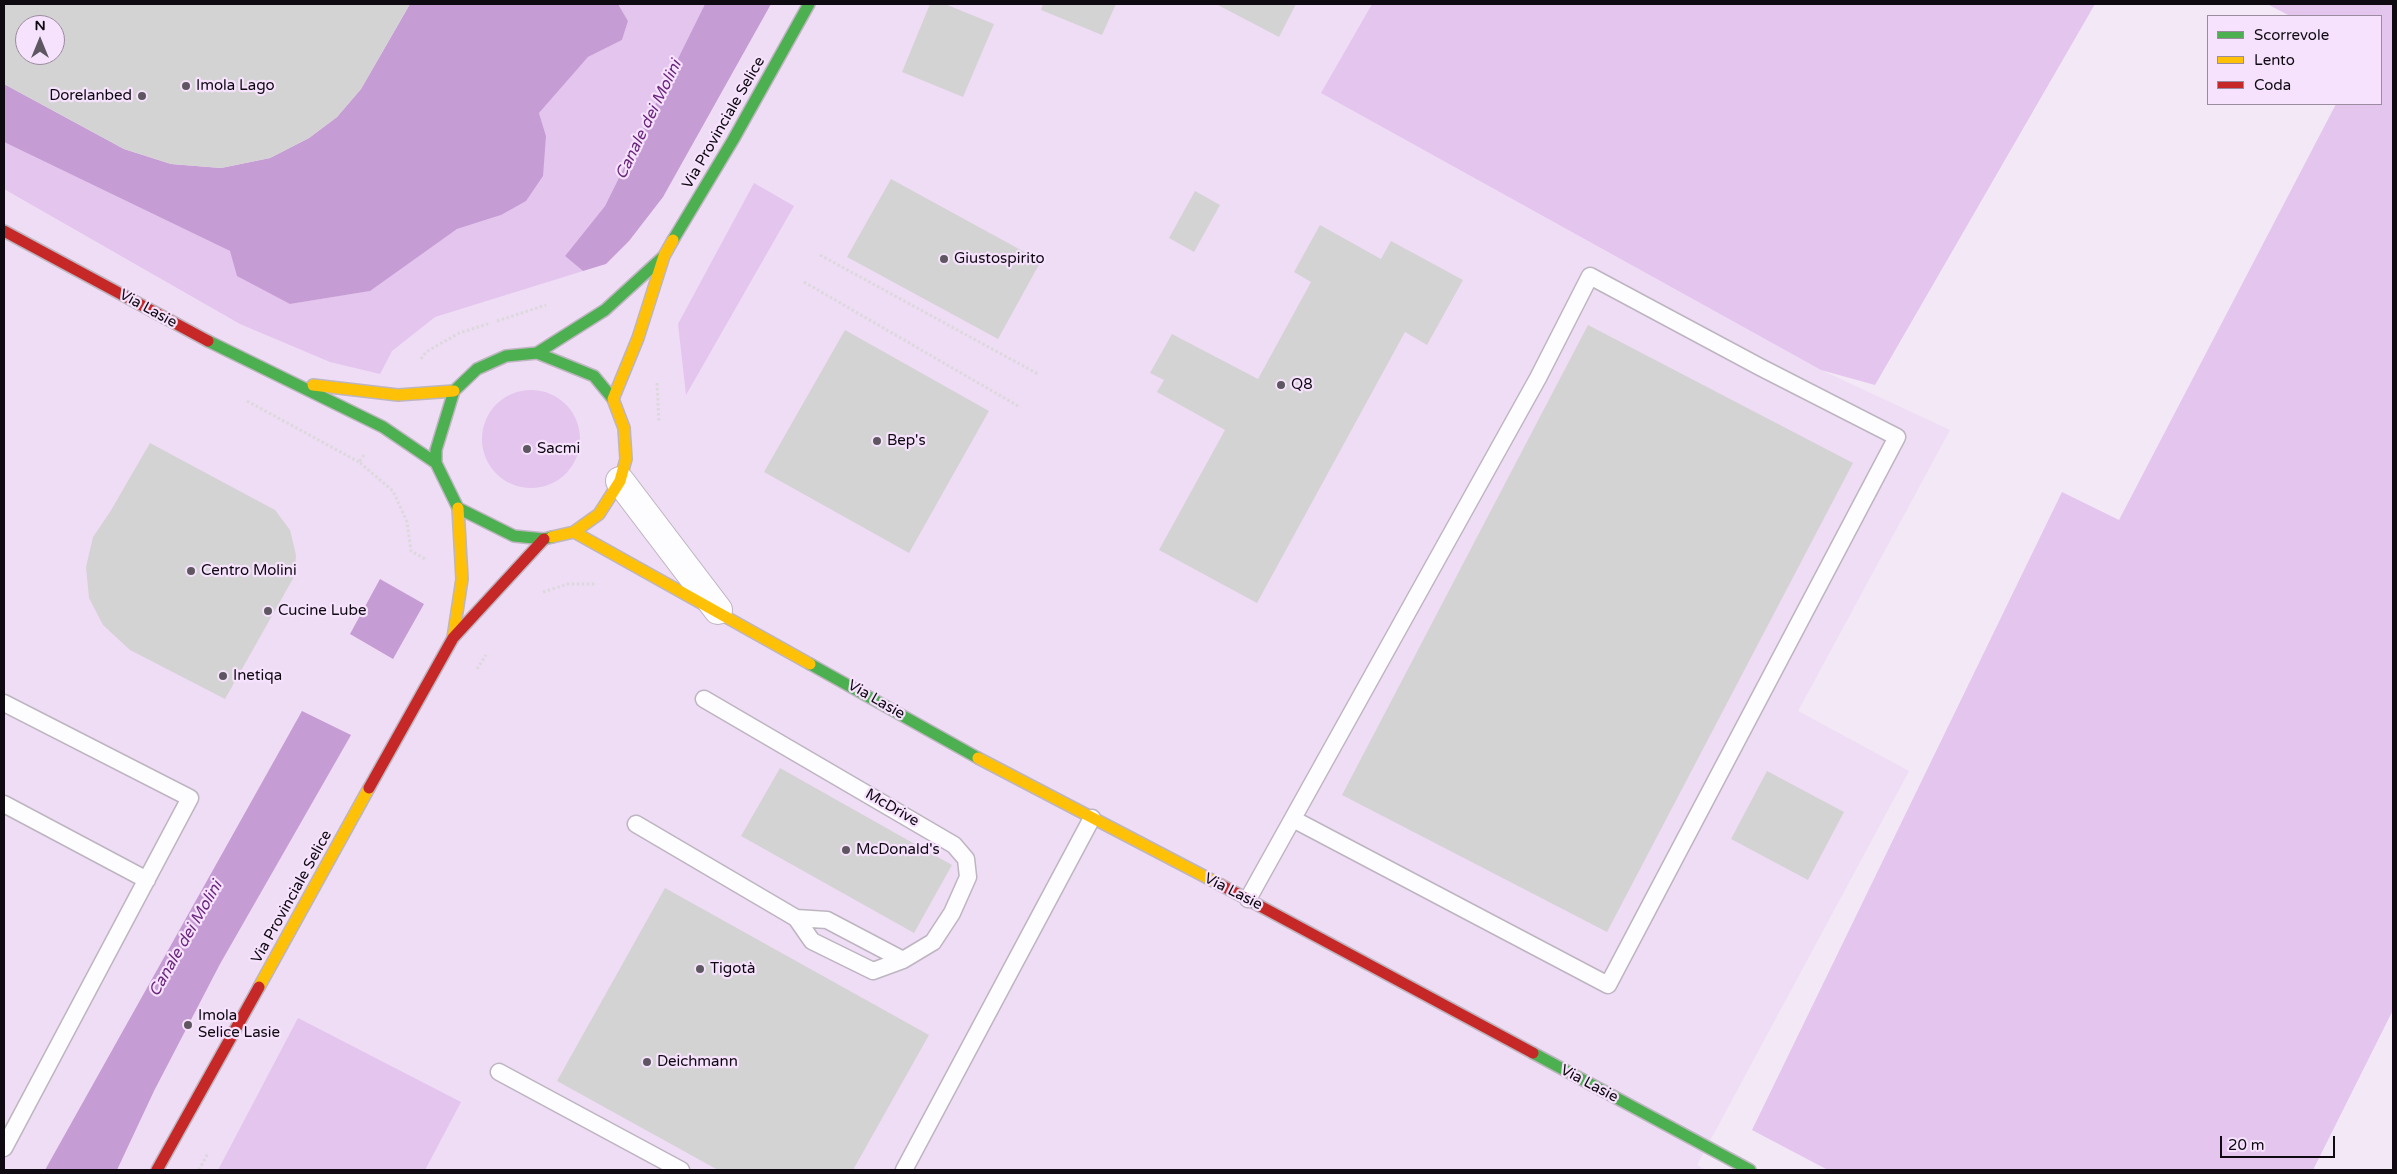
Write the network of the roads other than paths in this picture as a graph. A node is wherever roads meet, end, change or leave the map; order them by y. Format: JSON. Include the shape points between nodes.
{"nodes":[{"id":1,"x":809,"y":4,"type":"edge"},
{"id":2,"x":4,"y":231,"type":"edge"},
{"id":3,"x":664,"y":256,"type":"junction"},
{"id":4,"x":537,"y":353,"type":"junction"},
{"id":5,"x":294,"y":383,"type":"junction"},
{"id":6,"x":454,"y":391,"type":"junction"},
{"id":7,"x":613,"y":399,"type":"junction"},
{"id":8,"x":436,"y":464,"type":"junction"},
{"id":9,"x":620,"y":481,"type":"junction"},
{"id":10,"x":458,"y":508,"type":"junction"},
{"id":11,"x":574,"y":532,"type":"junction"},
{"id":12,"x":544,"y":539,"type":"junction"},
{"id":13,"x":718,"y":610,"type":"junction"},
{"id":14,"x":453,"y":638,"type":"junction"},
{"id":15,"x":704,"y":699,"type":"dead end"},
{"id":16,"x":4,"y":703,"type":"edge"},
{"id":17,"x":4,"y":804,"type":"edge"},
{"id":18,"x":1092,"y":818,"type":"junction"},
{"id":19,"x":1293,"y":819,"type":"junction"},
{"id":20,"x":636,"y":824,"type":"dead end"},
{"id":21,"x":147,"y":880,"type":"junction"},
{"id":22,"x":1248,"y":899,"type":"junction"},
{"id":23,"x":796,"y":918,"type":"junction"},
{"id":24,"x":904,"y":960,"type":"junction"},
{"id":25,"x":499,"y":1072,"type":"dead end"},
{"id":26,"x":4,"y":1148,"type":"edge"},
{"id":27,"x":157,"y":1170,"type":"edge"},
{"id":28,"x":681,"y":1170,"type":"edge"},
{"id":29,"x":904,"y":1170,"type":"edge"},
{"id":30,"x":1750,"y":1170,"type":"edge"}],
"edges":[{"from":1,"to":3,"type":"main road","name":"Via Provinciale Selice"},
{"from":2,"to":5,"type":"main road","name":"Via Lasie","via":[[197,336]]},
{"from":3,"to":4,"type":"main road","name":"Via Provinciale Selice","via":[[606,310]]},
{"from":3,"to":7,"type":"main road","name":"Via Provinciale Selice","via":[[638,338]]},
{"from":4,"to":6,"type":"main road","name":"Via Provinciale Selice","via":[[506,356],[477,369]]},
{"from":4,"to":7,"type":"main road","name":"Via Provinciale Selice","via":[[594,376]]},
{"from":5,"to":6,"type":"main road","name":"Via Lasie","via":[[398,395]]},
{"from":5,"to":8,"type":"main road","name":"Via Lasie","via":[[383,427]]},
{"from":6,"to":8,"type":"main road","name":"Via Provinciale Selice","via":[[436,450]]},
{"from":7,"to":9,"type":"main road","name":"Via Provinciale Selice","via":[[624,428],[626,459]]},
{"from":8,"to":10,"type":"main road","name":"Via Provinciale Selice"},
{"from":9,"to":11,"type":"main road","name":"Via Provinciale Selice","via":[[599,514]]},
{"from":9,"to":13,"type":"street","name":"Via Lasie"},
{"from":10,"to":12,"type":"main road","name":"Via Provinciale Selice","via":[[514,536]]},
{"from":10,"to":14,"type":"main road","name":"Via Provinciale Selice","via":[[462,579]]},
{"from":11,"to":12,"type":"main road","name":"Via Provinciale Selice"},
{"from":11,"to":13,"type":"main road","name":"Via Lasie"},
{"from":12,"to":14,"type":"main road","name":"Via Provinciale Selice"},
{"from":13,"to":18,"type":"main road","name":"Via Lasie"},
{"from":14,"to":27,"type":"main road","name":"Via Provinciale Selice"},
{"from":15,"to":24,"type":"lane","name":"McDrive","via":[[954,845],[966,859],[968,877],[952,913],[933,942]]},
{"from":16,"to":21,"type":"lane","via":[[190,798]]},
{"from":17,"to":21,"type":"lane"},
{"from":18,"to":22,"type":"main road","name":"Via Lasie"},
{"from":18,"to":29,"type":"lane"},
{"from":19,"to":19,"type":"lane","via":[[1538,378],[1590,276],[1897,437],[1608,984]]},
{"from":19,"to":22,"type":"lane"},
{"from":20,"to":23,"type":"lane","name":"McDrive"},
{"from":21,"to":26,"type":"lane"},
{"from":22,"to":30,"type":"main road","name":"Via Lasie"},
{"from":23,"to":24,"type":"lane","name":"McDrive","via":[[827,920]]},
{"from":23,"to":24,"type":"lane","name":"McDrive","via":[[812,941],[873,971]]},
{"from":25,"to":28,"type":"lane"}]}
